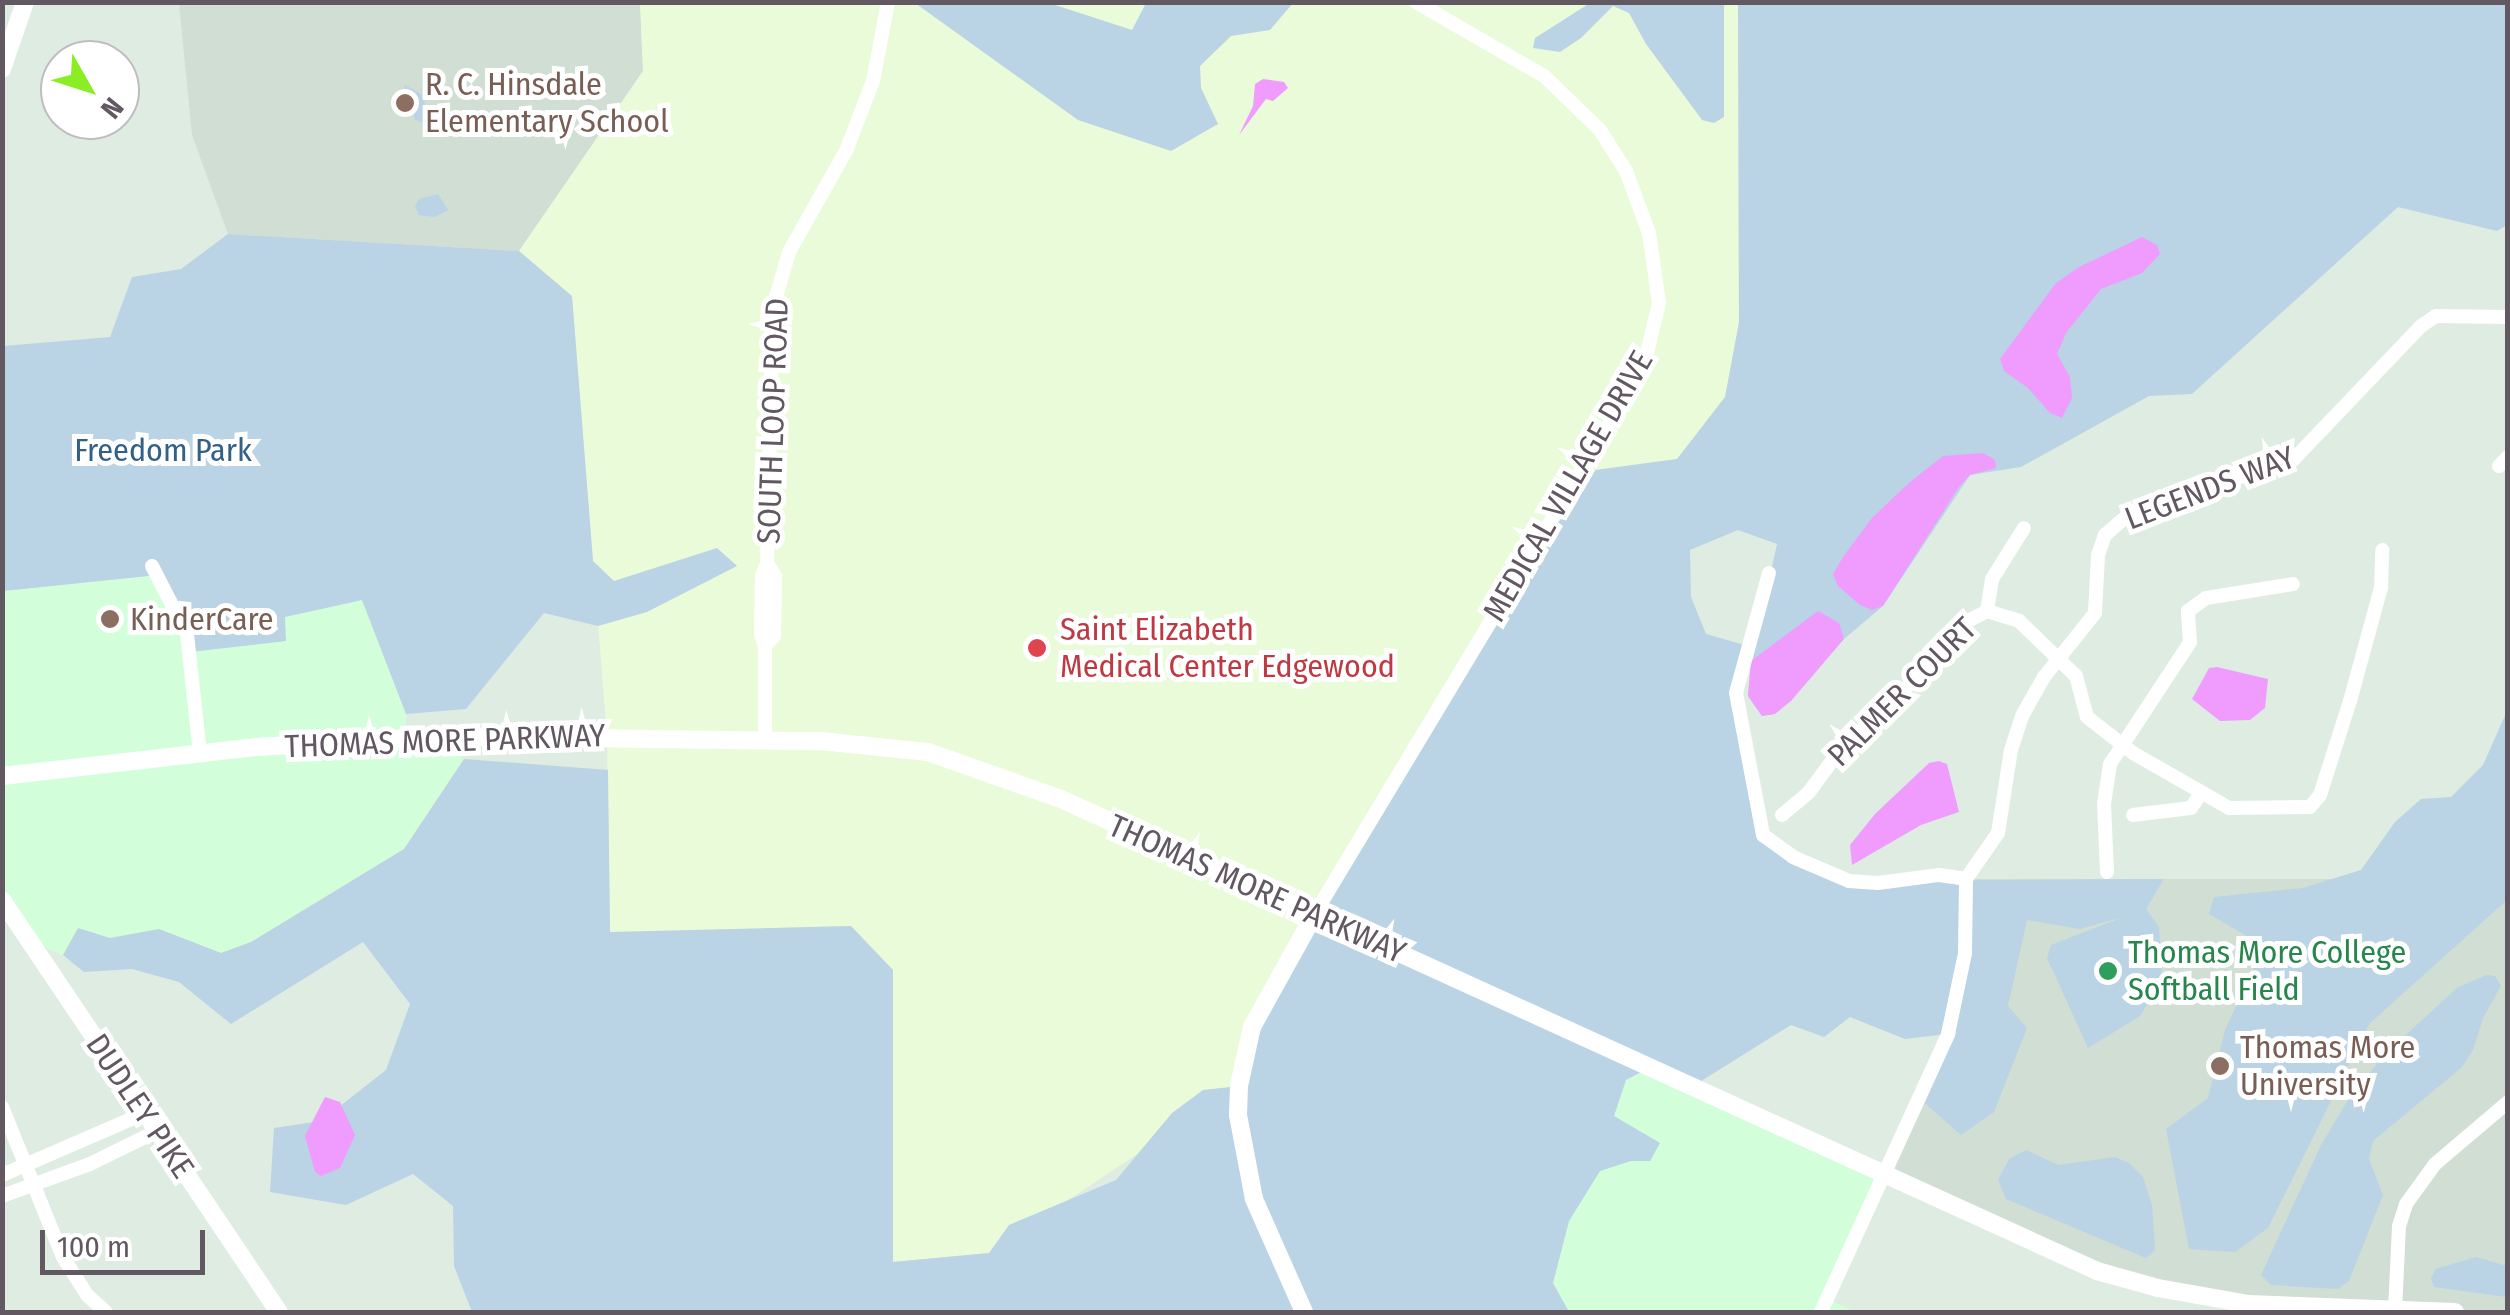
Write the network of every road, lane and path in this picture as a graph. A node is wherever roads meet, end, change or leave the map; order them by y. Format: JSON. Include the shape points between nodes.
{"nodes":[{"id":1,"x":26,"y":2,"type":"edge"},
{"id":2,"x":888,"y":2,"type":"edge"},
{"id":3,"x":1416,"y":2,"type":"edge"},
{"id":4,"x":2,"y":69,"type":"edge"},
{"id":5,"x":2508,"y":317,"type":"edge"},
{"id":6,"x":2024,"y":528,"type":"dead end"},
{"id":7,"x":2382,"y":550,"type":"dead end"},
{"id":8,"x":152,"y":566,"type":"dead end"},
{"id":9,"x":1769,"y":573,"type":"dead end"},
{"id":10,"x":2293,"y":584,"type":"dead end"},
{"id":11,"x":1987,"y":611,"type":"junction"},
{"id":12,"x":2058,"y":660,"type":"junction"},
{"id":13,"x":765,"y":740,"type":"junction"},
{"id":14,"x":2122,"y":746,"type":"junction"},
{"id":15,"x":200,"y":753,"type":"junction"},
{"id":16,"x":2,"y":776,"type":"edge"},
{"id":17,"x":2201,"y":793,"type":"junction"},
{"id":18,"x":1782,"y":814,"type":"dead end"},
{"id":19,"x":2132,"y":815,"type":"dead end"},
{"id":20,"x":2107,"y":872,"type":"dead end"},
{"id":21,"x":1966,"y":879,"type":"junction"},
{"id":22,"x":2,"y":900,"type":"edge"},
{"id":23,"x":1314,"y":915,"type":"junction"},
{"id":24,"x":2508,"y":1102,"type":"edge"},
{"id":25,"x":2,"y":1107,"type":"edge"},
{"id":26,"x":144,"y":1114,"type":"junction"},
{"id":27,"x":156,"y":1132,"type":"junction"},
{"id":28,"x":27,"y":1166,"type":"junction"},
{"id":29,"x":2,"y":1176,"type":"edge"},
{"id":30,"x":1884,"y":1176,"type":"junction"},
{"id":31,"x":34,"y":1183,"type":"junction"},
{"id":32,"x":2,"y":1196,"type":"edge"},
{"id":33,"x":2395,"y":1310,"type":"edge"},
{"id":34,"x":106,"y":1312,"type":"edge"},
{"id":35,"x":279,"y":1312,"type":"edge"},
{"id":36,"x":1304,"y":1312,"type":"edge"},
{"id":37,"x":1820,"y":1312,"type":"edge"},
{"id":38,"x":2454,"y":1312,"type":"edge"}],
"edges":[{"from":1,"to":4,"type":"street"},
{"from":2,"to":13,"type":"street","name":"SOUTH LOOP ROAD","via":[[872,81],[846,152],[777,286],[762,592]]},
{"from":3,"to":23,"type":"street","name":"MEDICAL VILLAGE DRIVE","via":[[1544,76],[1600,130],[1626,172],[1649,233],[1659,303],[1655,332],[1627,394]]},
{"from":5,"to":12,"type":"street","name":"LEGENDS WAY","via":[[2436,316],[2294,460],[2119,518],[2100,544],[2095,612]]},
{"from":6,"to":11,"type":"street","via":[[1992,580]]},
{"from":7,"to":17,"type":"street","name":"PALMER COURT","via":[[2381,588],[2316,802],[2237,809]]},
{"from":8,"to":15,"type":"street","via":[[187,634]]},
{"from":9,"to":21,"type":"street","via":[[1736,693],[1763,835],[1793,857],[1849,881]]},
{"from":10,"to":14,"type":"street","via":[[2193,604],[2190,642]]},
{"from":11,"to":12,"type":"street","name":"PALMER COURT","via":[[2020,622]]},
{"from":11,"to":18,"type":"street","name":"PALMER COURT","via":[[1960,625]]},
{"from":12,"to":14,"type":"street","name":"PALMER COURT","via":[[2076,676],[2087,717]]},
{"from":12,"to":21,"type":"street","name":"LEGENDS WAY","via":[[2014,738],[1998,834]]},
{"from":13,"to":15,"type":"street","name":"THOMAS MORE PARKWAY","via":[[440,736]]},
{"from":13,"to":23,"type":"street","name":"THOMAS MORE PARKWAY","via":[[896,746],[955,759]]},
{"from":14,"to":17,"type":"street","name":"PALMER COURT"},
{"from":14,"to":20,"type":"street","via":[[2107,777]]},
{"from":15,"to":16,"type":"street","name":"THOMAS MORE PARKWAY"},
{"from":17,"to":19,"type":"street","via":[[2191,808]]},
{"from":21,"to":30,"type":"street","via":[[1959,994],[1948,1034]]},
{"from":22,"to":26,"type":"street","name":"DUDLEY PIKE"},
{"from":23,"to":30,"type":"street","name":"THOMAS MORE PARKWAY"},
{"from":23,"to":36,"type":"street","via":[[1252,1028],[1238,1115],[1254,1199]]},
{"from":24,"to":33,"type":"street","via":[[2435,1164],[2406,1204]]},
{"from":25,"to":28,"type":"street"},
{"from":26,"to":27,"type":"street","name":"DUDLEY PIKE"},
{"from":26,"to":28,"type":"street"},
{"from":27,"to":31,"type":"street"},
{"from":27,"to":35,"type":"street","name":"DUDLEY PIKE"},
{"from":28,"to":29,"type":"street"},
{"from":28,"to":31,"type":"street"},
{"from":30,"to":33,"type":"street","name":"THOMAS MORE PARKWAY","via":[[2029,1243],[2140,1284],[2248,1304]]},
{"from":30,"to":37,"type":"street"},
{"from":31,"to":32,"type":"street"},
{"from":31,"to":34,"type":"street","via":[[76,1279]]},
{"from":33,"to":38,"type":"street","name":"THOMAS MORE PARKWAY"}]}
